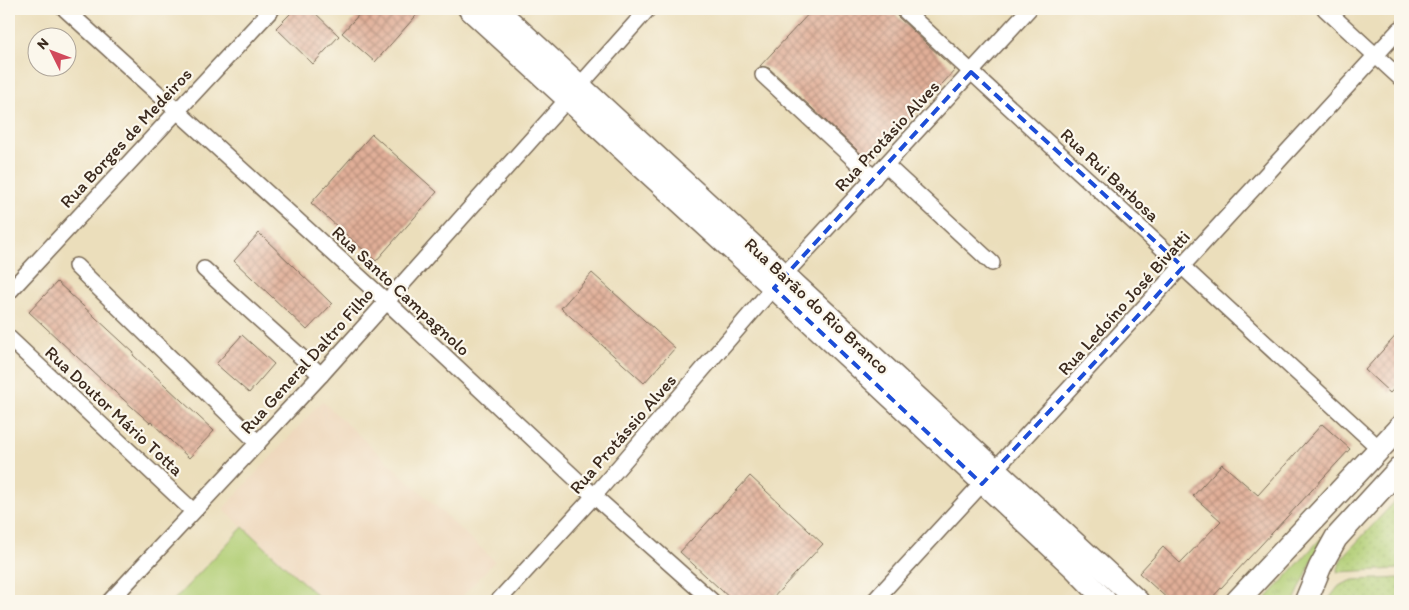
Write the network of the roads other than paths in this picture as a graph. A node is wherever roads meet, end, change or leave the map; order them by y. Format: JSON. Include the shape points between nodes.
{"nodes":[{"id":1,"x":65,"y":9,"type":"edge"},
{"id":2,"x":272,"y":9,"type":"edge"},
{"id":3,"x":469,"y":9,"type":"edge"},
{"id":4,"x":497,"y":9,"type":"edge"},
{"id":5,"x":648,"y":9,"type":"edge"},
{"id":6,"x":904,"y":9,"type":"edge"},
{"id":7,"x":1029,"y":9,"type":"edge"},
{"id":8,"x":1325,"y":9,"type":"edge"},
{"id":9,"x":1400,"y":29,"type":"edge"},
{"id":10,"x":1376,"y":56,"type":"junction"},
{"id":11,"x":971,"y":72,"type":"junction"},
{"id":12,"x":763,"y":75,"type":"dead end"},
{"id":13,"x":1400,"y":78,"type":"edge"},
{"id":14,"x":574,"y":92,"type":"junction"},
{"id":15,"x":176,"y":112,"type":"junction"},
{"id":16,"x":886,"y":165,"type":"junction"},
{"id":17,"x":874,"y":178,"type":"junction"},
{"id":18,"x":992,"y":263,"type":"dead end"},
{"id":19,"x":76,"y":266,"type":"dead end"},
{"id":20,"x":1183,"y":267,"type":"junction"},
{"id":21,"x":204,"y":269,"type":"dead end"},
{"id":22,"x":779,"y":282,"type":"junction"},
{"id":23,"x":9,"y":292,"type":"edge"},
{"id":24,"x":386,"y":301,"type":"junction"},
{"id":25,"x":9,"y":338,"type":"edge"},
{"id":26,"x":321,"y":375,"type":"junction"},
{"id":27,"x":1400,"y":428,"type":"edge"},
{"id":28,"x":258,"y":443,"type":"junction"},
{"id":29,"x":1380,"y":449,"type":"junction"},
{"id":30,"x":1400,"y":468,"type":"edge"},
{"id":31,"x":989,"y":478,"type":"junction"},
{"id":32,"x":594,"y":496,"type":"junction"},
{"id":33,"x":193,"y":511,"type":"junction"},
{"id":34,"x":110,"y":601,"type":"edge"},
{"id":35,"x":498,"y":601,"type":"edge"},
{"id":36,"x":712,"y":601,"type":"edge"},
{"id":37,"x":874,"y":601,"type":"edge"},
{"id":38,"x":1106,"y":601,"type":"edge"},
{"id":39,"x":1138,"y":601,"type":"edge"},
{"id":40,"x":1237,"y":601,"type":"edge"},
{"id":41,"x":1306,"y":601,"type":"edge"}],
"edges":[{"from":1,"to":15,"type":"street","name":"Rua Santo Campagnolo"},
{"from":2,"to":15,"type":"street","name":"Rua Borges de Medeiros"},
{"from":3,"to":14,"type":"main road","name":"Rua Barão do Rio Branco"},
{"from":4,"to":14,"type":"main road","name":"Rua Barão do Rio Branco"},
{"from":5,"to":14,"type":"street","name":"Rua General Daltro Filho"},
{"from":6,"to":11,"type":"street","name":"Rua Rui Barbosa"},
{"from":7,"to":11,"type":"street","name":"Rua Protásio Alves"},
{"from":8,"to":10,"type":"street"},
{"from":9,"to":10,"type":"street","name":"Rua Ledoíno José Bivatti"},
{"from":10,"to":13,"type":"street"},
{"from":10,"to":20,"type":"street","name":"Rua Ledoíno José Bivatti"},
{"from":11,"to":16,"type":"street","name":"Rua Protásio Alves"},
{"from":11,"to":20,"type":"street","name":"Rua Rui Barbosa"},
{"from":12,"to":17,"type":"street"},
{"from":14,"to":22,"type":"main road","name":"Rua Barão do Rio Branco"},
{"from":14,"to":24,"type":"street","name":"Rua General Daltro Filho"},
{"from":15,"to":23,"type":"street","name":"Rua Borges de Medeiros"},
{"from":15,"to":24,"type":"street","name":"Rua Santo Campagnolo"},
{"from":16,"to":17,"type":"street","name":"Rua Protásio Alves"},
{"from":16,"to":18,"type":"street"},
{"from":17,"to":22,"type":"street","name":"Rua Protásio Alves"},
{"from":19,"to":28,"type":"street"},
{"from":20,"to":29,"type":"street","name":"Rua Rui Barbosa"},
{"from":20,"to":31,"type":"street","name":"Rua Ledoíno José Bivatti"},
{"from":21,"to":26,"type":"street"},
{"from":22,"to":31,"type":"main road","name":"Rua Barão do Rio Branco"},
{"from":22,"to":32,"type":"street","name":"Rua Protássio Alves"},
{"from":24,"to":26,"type":"street","name":"Rua General Daltro Filho"},
{"from":24,"to":32,"type":"street","name":"Rua Santo Campagnolo"},
{"from":25,"to":33,"type":"street","name":"Rua Doutor Mário Totta"},
{"from":26,"to":28,"type":"street","name":"Rua General Daltro Filho"},
{"from":27,"to":29,"type":"main road"},
{"from":28,"to":33,"type":"street","name":"Rua General Daltro Filho"},
{"from":29,"to":40,"type":"main road"},
{"from":30,"to":41,"type":"main road","via":[[1336,538]]},
{"from":31,"to":37,"type":"street","name":"Rua Ledoíno José Bivatti"},
{"from":31,"to":38,"type":"main road","name":"Rua Barão do Rio Branco"},
{"from":31,"to":39,"type":"main road","name":"Rua Barão do Rio Branco"},
{"from":32,"to":35,"type":"street","name":"Rua Protássio Alves"},
{"from":32,"to":36,"type":"street","name":"Rua Santo Campagnolo"},
{"from":33,"to":34,"type":"street","name":"Rua General Daltro Filho"}]}
